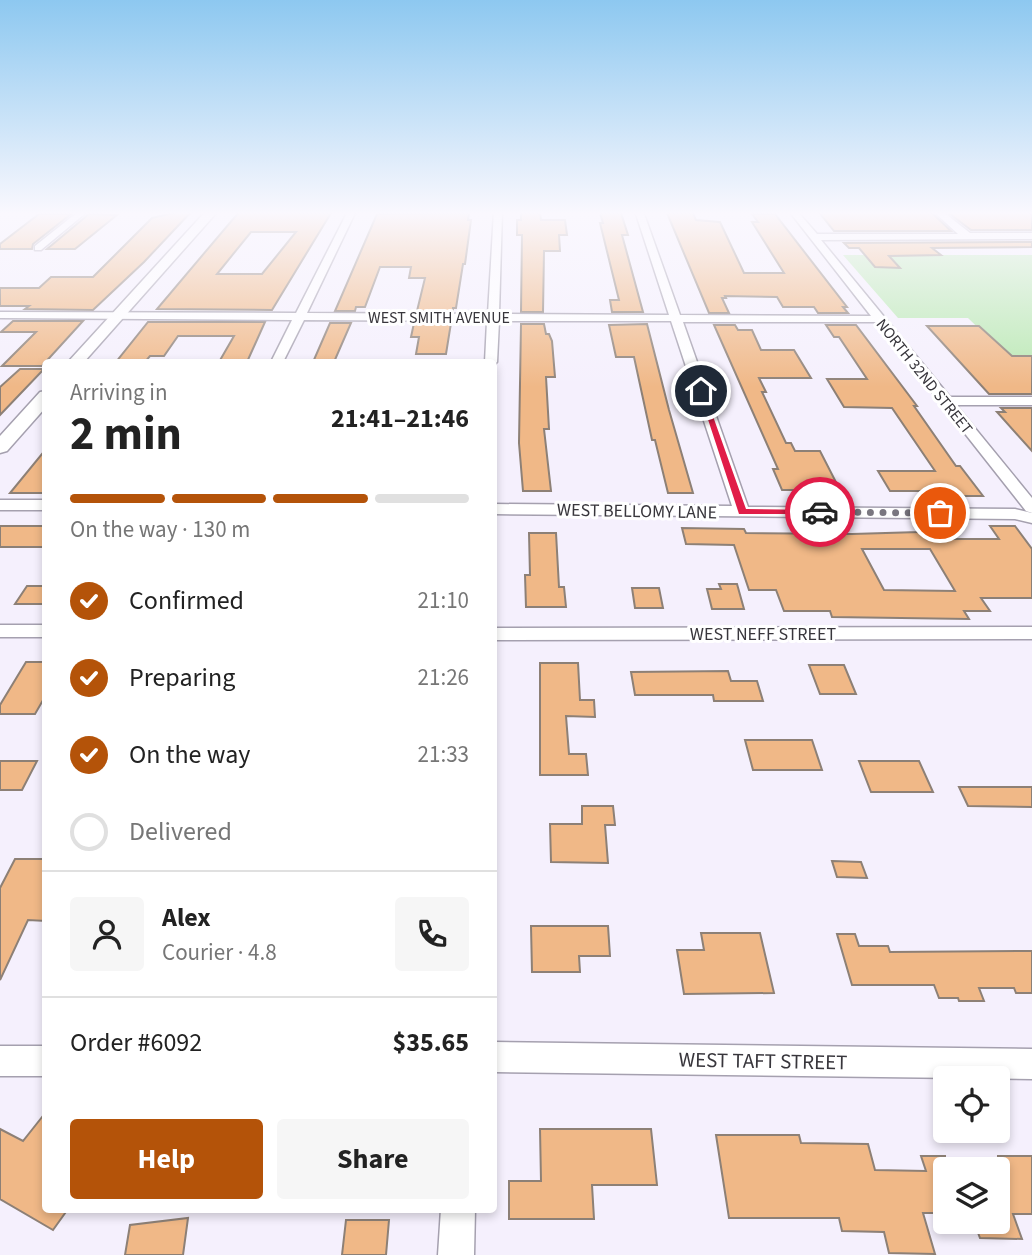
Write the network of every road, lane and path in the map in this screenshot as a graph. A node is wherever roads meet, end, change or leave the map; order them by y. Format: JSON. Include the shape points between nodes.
{"nodes":[{"id":1,"x":159,"y":270,"type":"edge"},
{"id":2,"x":323,"y":270,"type":"edge"},
{"id":3,"x":495,"y":270,"type":"edge"},
{"id":4,"x":659,"y":270,"type":"edge"},
{"id":5,"x":839,"y":270,"type":"edge"},
{"id":6,"x":0,"y":315,"type":"edge"},
{"id":7,"x":117,"y":316,"type":"junction"},
{"id":8,"x":300,"y":317,"type":"junction"},
{"id":9,"x":493,"y":317,"type":"junction"},
{"id":10,"x":676,"y":318,"type":"junction"},
{"id":11,"x":878,"y":319,"type":"junction"},
{"id":12,"x":79,"y":359,"type":"edge"},
{"id":13,"x":279,"y":359,"type":"edge"},
{"id":14,"x":491,"y":359,"type":"edge"},
{"id":15,"x":42,"y":400,"type":"edge"},
{"id":16,"x":946,"y":401,"type":"junction"},
{"id":17,"x":1032,"y":401,"type":"edge"},
{"id":18,"x":0,"y":447,"type":"edge"},
{"id":19,"x":0,"y":505,"type":"edge"},
{"id":20,"x":42,"y":505,"type":"edge"},
{"id":21,"x":1032,"y":508,"type":"edge"},
{"id":22,"x":497,"y":509,"type":"edge"},
{"id":23,"x":742,"y":512,"type":"junction"},
{"id":24,"x":1032,"y":518,"type":"edge"},
{"id":25,"x":0,"y":631,"type":"edge"},
{"id":26,"x":42,"y":631,"type":"edge"},
{"id":27,"x":1032,"y":633,"type":"edge"},
{"id":28,"x":497,"y":634,"type":"edge"},
{"id":29,"x":497,"y":1058,"type":"edge"},
{"id":30,"x":0,"y":1061,"type":"edge"},
{"id":31,"x":42,"y":1061,"type":"edge"},
{"id":32,"x":1032,"y":1065,"type":"edge"},
{"id":33,"x":458,"y":1213,"type":"edge"},
{"id":34,"x":456,"y":1255,"type":"edge"}],
"edges":[{"from":1,"to":7,"type":"street"},
{"from":2,"to":8,"type":"street"},
{"from":3,"to":9,"type":"street"},
{"from":4,"to":10,"type":"street"},
{"from":5,"to":11,"type":"street","name":"NORTH 32ND STREET"},
{"from":6,"to":7,"type":"street","name":"WEST SMITH AVENUE"},
{"from":7,"to":8,"type":"street","name":"WEST SMITH AVENUE"},
{"from":7,"to":12,"type":"street"},
{"from":8,"to":9,"type":"street","name":"WEST SMITH AVENUE"},
{"from":8,"to":13,"type":"street"},
{"from":9,"to":10,"type":"street","name":"WEST SMITH AVENUE"},
{"from":9,"to":14,"type":"street"},
{"from":10,"to":11,"type":"street","name":"WEST SMITH AVENUE"},
{"from":10,"to":23,"type":"street"},
{"from":11,"to":16,"type":"street","name":"NORTH 32ND STREET"},
{"from":15,"to":18,"type":"street"},
{"from":16,"to":17,"type":"street"},
{"from":16,"to":21,"type":"street","name":"NORTH 32ND STREET"},
{"from":19,"to":20,"type":"street"},
{"from":22,"to":23,"type":"street","name":"WEST BELLOMY LANE"},
{"from":23,"to":24,"type":"street","name":"WEST BELLOMY LANE","via":[[1016,514]]},
{"from":25,"to":26,"type":"street"},
{"from":27,"to":28,"type":"street","name":"WEST NEFF STREET"},
{"from":29,"to":32,"type":"street","name":"WEST TAFT STREET"},
{"from":30,"to":31,"type":"street"},
{"from":33,"to":34,"type":"street"}]}
